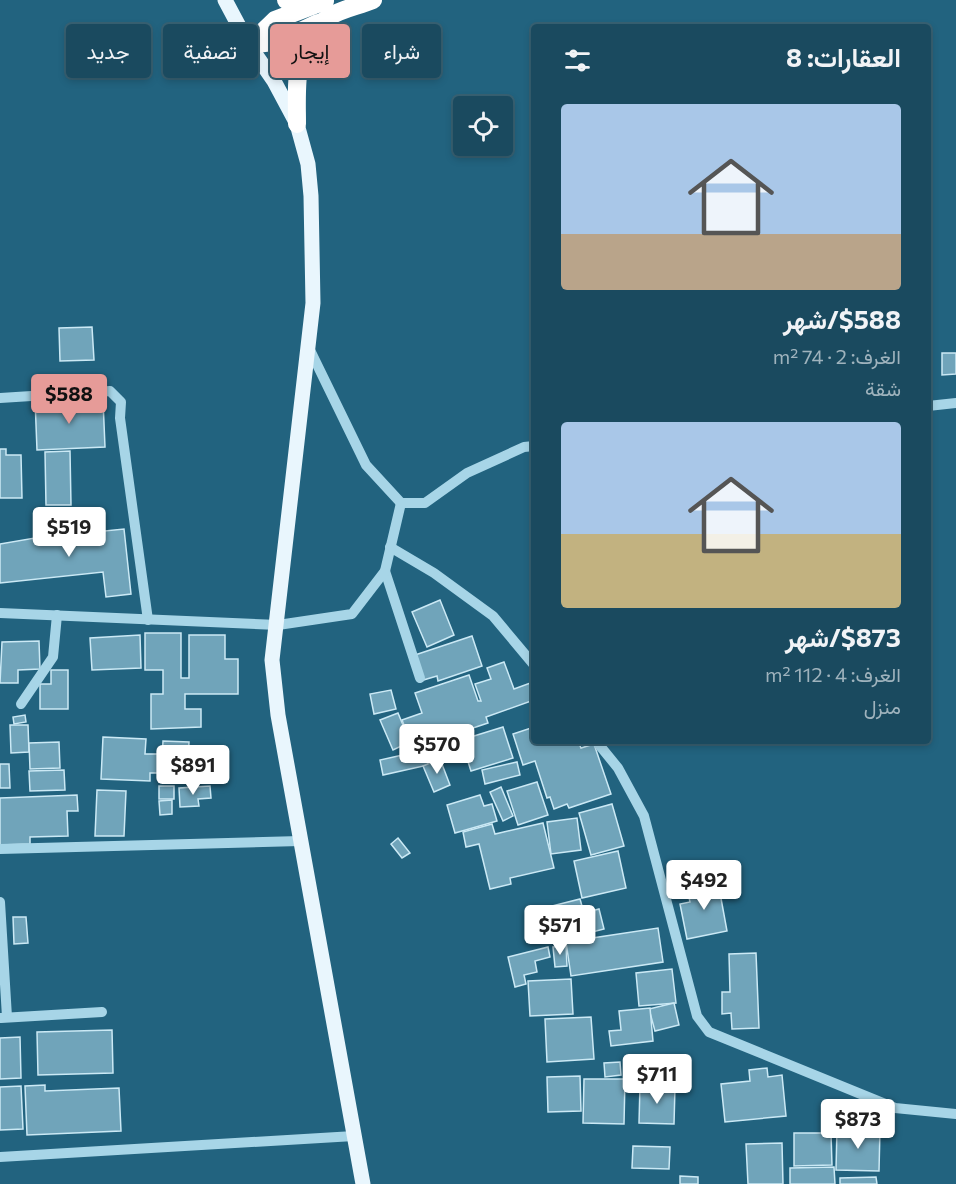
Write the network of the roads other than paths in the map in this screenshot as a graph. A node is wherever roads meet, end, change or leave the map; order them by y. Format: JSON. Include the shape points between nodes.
{"nodes":[{"id":1,"x":225,"y":0,"type":"edge"},
{"id":2,"x":286,"y":0,"type":"edge"},
{"id":3,"x":372,"y":0,"type":"edge"},
{"id":4,"x":327,"y":6,"type":"edge"},
{"id":5,"x":238,"y":24,"type":"edge"},
{"id":6,"x":258,"y":36,"type":"edge"},
{"id":7,"x":258,"y":58,"type":"edge"},
{"id":8,"x":297,"y":124,"type":"junction"},
{"id":9,"x":308,"y":346,"type":"junction"},
{"id":10,"x":0,"y":398,"type":"edge"},
{"id":11,"x":956,"y":403,"type":"edge"},
{"id":12,"x":931,"y":406,"type":"edge"},
{"id":13,"x":531,"y":446,"type":"edge"},
{"id":14,"x":402,"y":503,"type":"junction"},
{"id":15,"x":390,"y":547,"type":"junction"},
{"id":16,"x":385,"y":571,"type":"junction"},
{"id":17,"x":0,"y":613,"type":"edge"},
{"id":18,"x":57,"y":615,"type":"junction"},
{"id":19,"x":148,"y":620,"type":"junction"},
{"id":20,"x":276,"y":625,"type":"junction"},
{"id":21,"x":531,"y":661,"type":"edge"},
{"id":22,"x":420,"y":678,"type":"dead end"},
{"id":23,"x":21,"y":704,"type":"dead end"},
{"id":24,"x":598,"y":744,"type":"edge"},
{"id":25,"x":300,"y":841,"type":"junction"},
{"id":26,"x":0,"y":849,"type":"edge"},
{"id":27,"x":0,"y":902,"type":"edge"},
{"id":28,"x":1,"y":921,"type":"edge"},
{"id":29,"x":102,"y":1012,"type":"dead end"},
{"id":30,"x":3,"y":1017,"type":"edge"},
{"id":31,"x":956,"y":1114,"type":"edge"},
{"id":32,"x":354,"y":1136,"type":"junction"},
{"id":33,"x":0,"y":1157,"type":"edge"},
{"id":34,"x":363,"y":1184,"type":"edge"}],
"edges":[{"from":1,"to":5,"type":"main road"},
{"from":2,"to":4,"type":"highway"},
{"from":3,"to":4,"type":"highway"},
{"from":4,"to":6,"type":"highway","via":[[275,20]]},
{"from":4,"to":8,"type":"highway","via":[[302,49],[297,77]]},
{"from":7,"to":8,"type":"main road"},
{"from":8,"to":9,"type":"main road","via":[[308,164],[311,196],[313,303]]},
{"from":9,"to":14,"type":"street","via":[[366,465]]},
{"from":9,"to":20,"type":"main road"},
{"from":10,"to":19,"type":"street","via":[[110,391],[121,402]]},
{"from":11,"to":12,"type":"street"},
{"from":13,"to":14,"type":"street","via":[[467,474],[425,503]]},
{"from":14,"to":15,"type":"street"},
{"from":15,"to":16,"type":"street"},
{"from":15,"to":21,"type":"street","via":[[493,616]]},
{"from":16,"to":20,"type":"street","via":[[352,614]]},
{"from":16,"to":22,"type":"street"},
{"from":17,"to":18,"type":"street"},
{"from":18,"to":19,"type":"street"},
{"from":18,"to":23,"type":"street","via":[[53,657]]},
{"from":19,"to":20,"type":"street"},
{"from":20,"to":25,"type":"main road","via":[[272,660],[278,716]]},
{"from":24,"to":31,"type":"street","via":[[618,768],[644,816],[697,1016],[709,1032],[895,1108]]},
{"from":25,"to":26,"type":"street"},
{"from":25,"to":32,"type":"main road"},
{"from":27,"to":28,"type":"street"},
{"from":28,"to":30,"type":"street"},
{"from":29,"to":30,"type":"street"},
{"from":32,"to":33,"type":"street"},
{"from":32,"to":34,"type":"main road"}]}
